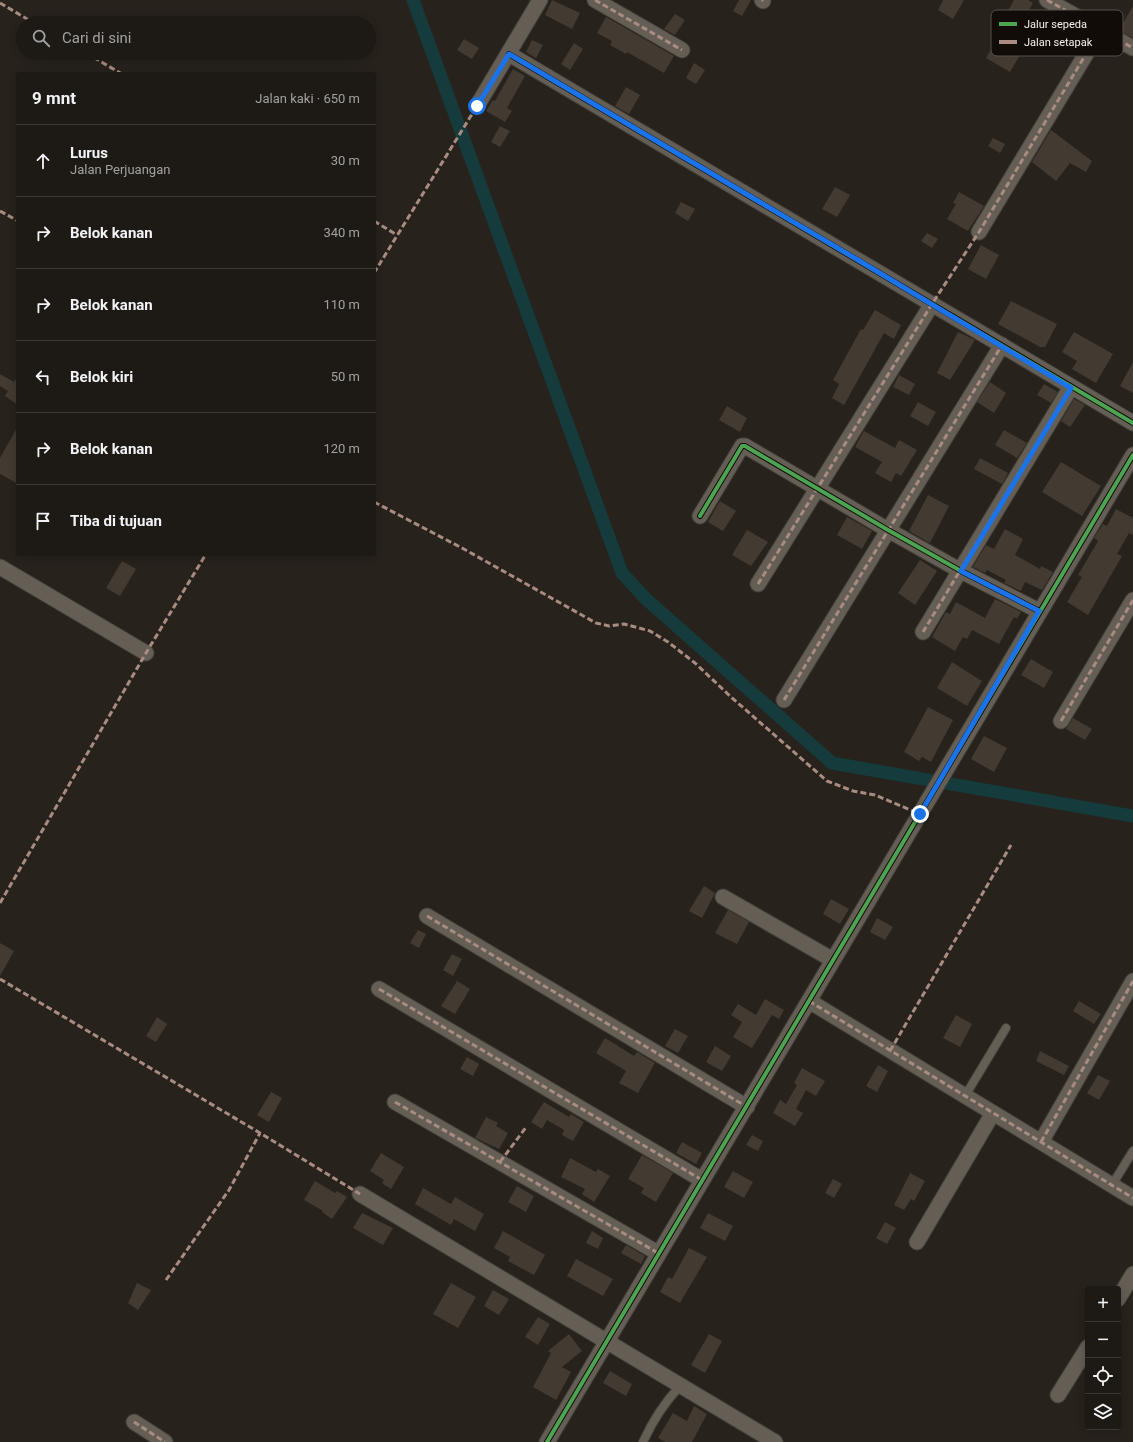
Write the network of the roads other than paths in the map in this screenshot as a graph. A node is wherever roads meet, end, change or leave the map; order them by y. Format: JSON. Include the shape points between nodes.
{"nodes":[{"id":1,"x":540,"y":0,"type":"edge"},
{"id":2,"x":594,"y":0,"type":"edge"},
{"id":3,"x":1047,"y":0,"type":"edge"},
{"id":4,"x":1066,"y":10,"type":"edge"},
{"id":5,"x":1123,"y":42,"type":"edge"},
{"id":6,"x":1133,"y":48,"type":"edge"},
{"id":7,"x":682,"y":50,"type":"dead end"},
{"id":8,"x":509,"y":54,"type":"junction"},
{"id":9,"x":1085,"y":56,"type":"edge"},
{"id":10,"x":477,"y":106,"type":"dead end"},
{"id":11,"x":979,"y":232,"type":"dead end"},
{"id":12,"x":932,"y":304,"type":"junction"},
{"id":13,"x":1002,"y":346,"type":"junction"},
{"id":14,"x":1071,"y":388,"type":"junction"},
{"id":15,"x":1133,"y":423,"type":"edge"},
{"id":16,"x":1133,"y":455,"type":"edge"},
{"id":17,"x":817,"y":489,"type":"junction"},
{"id":18,"x":700,"y":516,"type":"dead end"},
{"id":19,"x":888,"y":530,"type":"junction"},
{"id":20,"x":0,"y":568,"type":"edge"},
{"id":21,"x":961,"y":571,"type":"junction"},
{"id":22,"x":758,"y":584,"type":"dead end"},
{"id":23,"x":1133,"y":600,"type":"edge"},
{"id":24,"x":1039,"y":611,"type":"junction"},
{"id":25,"x":923,"y":632,"type":"dead end"},
{"id":26,"x":146,"y":653,"type":"dead end"},
{"id":27,"x":784,"y":700,"type":"dead end"},
{"id":28,"x":1061,"y":721,"type":"dead end"},
{"id":29,"x":723,"y":898,"type":"dead end"},
{"id":30,"x":427,"y":916,"type":"dead end"},
{"id":31,"x":833,"y":960,"type":"junction"},
{"id":32,"x":1133,"y":981,"type":"edge"},
{"id":33,"x":379,"y":989,"type":"dead end"},
{"id":34,"x":809,"y":1002,"type":"junction"},
{"id":35,"x":1006,"y":1028,"type":"dead end"},
{"id":36,"x":965,"y":1096,"type":"junction"},
{"id":37,"x":395,"y":1102,"type":"dead end"},
{"id":38,"x":747,"y":1106,"type":"junction"},
{"id":39,"x":993,"y":1113,"type":"junction"},
{"id":40,"x":1041,"y":1142,"type":"junction"},
{"id":41,"x":1133,"y":1151,"type":"edge"},
{"id":42,"x":702,"y":1180,"type":"junction"},
{"id":43,"x":1112,"y":1185,"type":"junction"},
{"id":44,"x":360,"y":1194,"type":"dead end"},
{"id":45,"x":1133,"y":1198,"type":"edge"},
{"id":46,"x":916,"y":1242,"type":"dead end"},
{"id":47,"x":658,"y":1253,"type":"junction"},
{"id":48,"x":1133,"y":1274,"type":"edge"},
{"id":49,"x":1121,"y":1294,"type":"edge"},
{"id":50,"x":607,"y":1342,"type":"junction"},
{"id":51,"x":1085,"y":1352,"type":"edge"},
{"id":52,"x":680,"y":1386,"type":"junction"},
{"id":53,"x":1058,"y":1395,"type":"dead end"},
{"id":54,"x":134,"y":1422,"type":"dead end"},
{"id":55,"x":165,"y":1442,"type":"edge"},
{"id":56,"x":547,"y":1442,"type":"edge"},
{"id":57,"x":643,"y":1442,"type":"edge"},
{"id":58,"x":775,"y":1442,"type":"edge"}],
"edges":[{"from":1,"to":8,"type":"street"},
{"from":2,"to":7,"type":"street"},
{"from":3,"to":4,"type":"street"},
{"from":5,"to":6,"type":"street"},
{"from":8,"to":10,"type":"street"},
{"from":8,"to":12,"type":"street"},
{"from":9,"to":11,"type":"street"},
{"from":12,"to":13,"type":"street"},
{"from":12,"to":17,"type":"street"},
{"from":13,"to":14,"type":"street"},
{"from":13,"to":19,"type":"street"},
{"from":14,"to":15,"type":"street"},
{"from":14,"to":21,"type":"street"},
{"from":16,"to":24,"type":"street"},
{"from":17,"to":18,"type":"street","via":[[762,455],[742,446]]},
{"from":17,"to":19,"type":"street"},
{"from":17,"to":22,"type":"street"},
{"from":19,"to":21,"type":"street"},
{"from":19,"to":27,"type":"street"},
{"from":20,"to":26,"type":"street"},
{"from":21,"to":24,"type":"street"},
{"from":21,"to":25,"type":"street"},
{"from":23,"to":28,"type":"street"},
{"from":24,"to":31,"type":"street"},
{"from":29,"to":31,"type":"street"},
{"from":30,"to":38,"type":"street"},
{"from":31,"to":34,"type":"street"},
{"from":32,"to":40,"type":"street"},
{"from":33,"to":42,"type":"street"},
{"from":34,"to":36,"type":"street"},
{"from":34,"to":38,"type":"street"},
{"from":35,"to":36,"type":"lane"},
{"from":36,"to":39,"type":"street"},
{"from":37,"to":47,"type":"street"},
{"from":38,"to":42,"type":"street"},
{"from":39,"to":40,"type":"street"},
{"from":39,"to":46,"type":"street"},
{"from":40,"to":43,"type":"street"},
{"from":41,"to":43,"type":"lane"},
{"from":42,"to":47,"type":"street"},
{"from":43,"to":45,"type":"street"},
{"from":44,"to":50,"type":"street"},
{"from":47,"to":50,"type":"street"},
{"from":48,"to":49,"type":"street"},
{"from":50,"to":52,"type":"street"},
{"from":50,"to":56,"type":"street"},
{"from":51,"to":53,"type":"street"},
{"from":52,"to":57,"type":"lane","via":[[665,1402]]},
{"from":52,"to":58,"type":"street"},
{"from":54,"to":55,"type":"street"}]}
